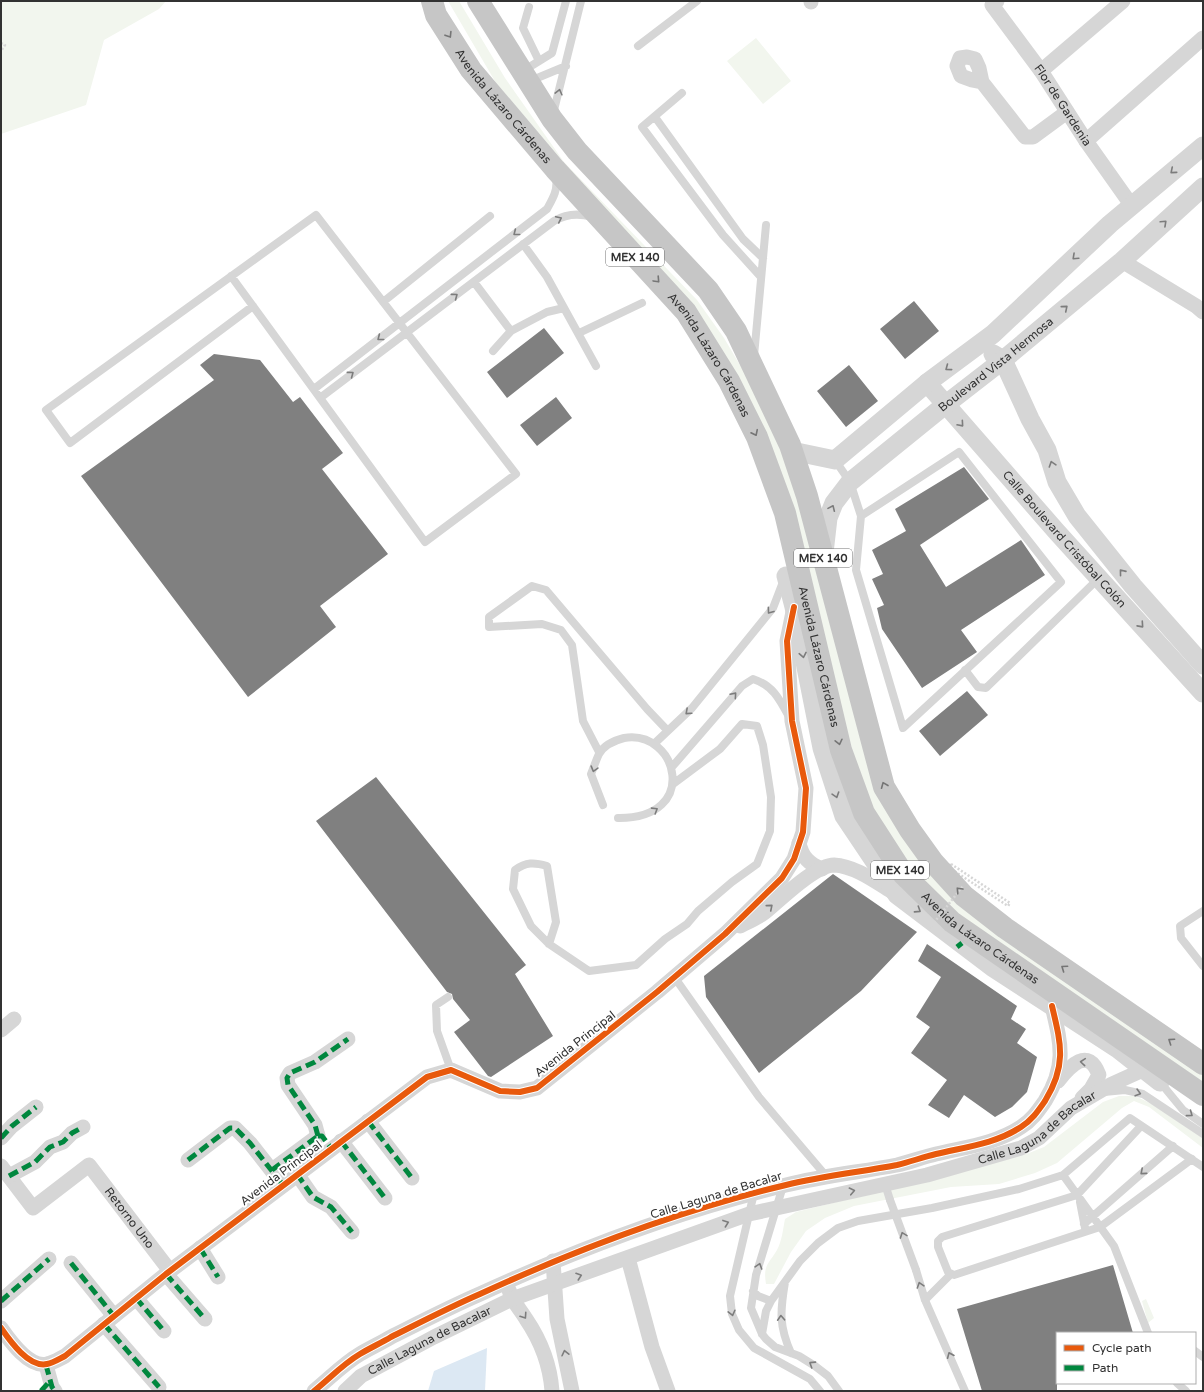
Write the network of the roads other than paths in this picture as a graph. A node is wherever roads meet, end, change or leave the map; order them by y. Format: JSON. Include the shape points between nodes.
{"nodes":[{"id":1,"x":432,"y":1,"type":"edge"},
{"id":2,"x":478,"y":1,"type":"edge"},
{"id":3,"x":566,"y":1,"type":"edge"},
{"id":4,"x":581,"y":1,"type":"edge"},
{"id":5,"x":697,"y":1,"type":"edge"},
{"id":6,"x":1123,"y":1,"type":"edge"},
{"id":7,"x":994,"y":3,"type":"edge"},
{"id":8,"x":528,"y":7,"type":"dead end"},
{"id":9,"x":1203,"y":38,"type":"edge"},
{"id":10,"x":638,"y":46,"type":"dead end"},
{"id":11,"x":566,"y":66,"type":"junction"},
{"id":12,"x":530,"y":71,"type":"junction"},
{"id":13,"x":1041,"y":71,"type":"junction"},
{"id":14,"x":982,"y":82,"type":"dead end"},
{"id":15,"x":682,"y":92,"type":"dead end"},
{"id":16,"x":1067,"y":112,"type":"junction"},
{"id":17,"x":655,"y":117,"type":"junction"},
{"id":18,"x":552,"y":119,"type":"junction"},
{"id":19,"x":1086,"y":141,"type":"junction"},
{"id":20,"x":1203,"y":146,"type":"edge"},
{"id":21,"x":555,"y":169,"type":"junction"},
{"id":22,"x":1203,"y":187,"type":"edge"},
{"id":23,"x":1132,"y":206,"type":"junction"},
{"id":24,"x":490,"y":216,"type":"dead end"},
{"id":25,"x":604,"y":223,"type":"junction"},
{"id":26,"x":766,"y":225,"type":"dead end"},
{"id":27,"x":523,"y":244,"type":"junction"},
{"id":28,"x":763,"y":258,"type":"junction"},
{"id":29,"x":1122,"y":261,"type":"junction"},
{"id":30,"x":231,"y":276,"type":"junction"},
{"id":31,"x":762,"y":277,"type":"junction"},
{"id":32,"x":474,"y":282,"type":"junction"},
{"id":33,"x":383,"y":302,"type":"junction"},
{"id":34,"x":642,"y":304,"type":"dead end"},
{"id":35,"x":253,"y":306,"type":"junction"},
{"id":36,"x":1201,"y":306,"type":"edge"},
{"id":37,"x":564,"y":308,"type":"junction"},
{"id":38,"x":400,"y":324,"type":"junction"},
{"id":39,"x":511,"y":331,"type":"junction"},
{"id":40,"x":406,"y":332,"type":"junction"},
{"id":41,"x":579,"y":333,"type":"junction"},
{"id":42,"x":979,"y":345,"type":"junction"},
{"id":43,"x":492,"y":351,"type":"dead end"},
{"id":44,"x":1003,"y":360,"type":"junction"},
{"id":45,"x":596,"y":366,"type":"dead end"},
{"id":46,"x":753,"y":366,"type":"junction"},
{"id":47,"x":927,"y":383,"type":"junction"},
{"id":48,"x":314,"y":390,"type":"junction"},
{"id":49,"x":320,"y":398,"type":"junction"},
{"id":50,"x":945,"y":405,"type":"junction"},
{"id":51,"x":792,"y":451,"type":"junction"},
{"id":52,"x":835,"y":460,"type":"junction"},
{"id":53,"x":850,"y":482,"type":"junction"},
{"id":54,"x":785,"y":513,"type":"junction"},
{"id":55,"x":861,"y":516,"type":"junction"},
{"id":56,"x":823,"y":560,"type":"junction"},
{"id":57,"x":786,"y":576,"type":"junction"},
{"id":58,"x":1099,"y":578,"type":"junction"},
{"id":59,"x":794,"y":607,"type":"junction"},
{"id":60,"x":1203,"y":665,"type":"edge"},
{"id":61,"x":965,"y":670,"type":"junction"},
{"id":62,"x":1203,"y":693,"type":"edge"},
{"id":63,"x":792,"y":721,"type":"junction"},
{"id":64,"x":667,"y":730,"type":"junction"},
{"id":65,"x":655,"y":743,"type":"junction"},
{"id":66,"x":599,"y":752,"type":"junction"},
{"id":67,"x":672,"y":767,"type":"junction"},
{"id":68,"x":673,"y":784,"type":"junction"},
{"id":69,"x":603,"y":805,"type":"dead end"},
{"id":70,"x":618,"y":818,"type":"dead end"},
{"id":71,"x":799,"y":843,"type":"junction"},
{"id":72,"x":822,"y":869,"type":"junction"},
{"id":73,"x":897,"y":895,"type":"junction"},
{"id":74,"x":1203,"y":911,"type":"edge"},
{"id":75,"x":725,"y":934,"type":"junction"},
{"id":76,"x":549,"y":944,"type":"junction"},
{"id":77,"x":1203,"y":966,"type":"edge"},
{"id":78,"x":675,"y":978,"type":"junction"},
{"id":79,"x":448,"y":996,"type":"dead end"},
{"id":80,"x":1052,"y":1006,"type":"junction"},
{"id":81,"x":14,"y":1019,"type":"dead end"},
{"id":82,"x":1,"y":1030,"type":"edge"},
{"id":83,"x":348,"y":1039,"type":"dead end"},
{"id":84,"x":1203,"y":1064,"type":"edge"},
{"id":85,"x":451,"y":1070,"type":"junction"},
{"id":86,"x":1143,"y":1070,"type":"junction"},
{"id":87,"x":1160,"y":1082,"type":"junction"},
{"id":88,"x":1055,"y":1085,"type":"junction"},
{"id":89,"x":1099,"y":1093,"type":"junction"},
{"id":90,"x":1203,"y":1095,"type":"edge"},
{"id":91,"x":36,"y":1107,"type":"dead end"},
{"id":92,"x":1071,"y":1108,"type":"junction"},
{"id":93,"x":1203,"y":1111,"type":"edge"},
{"id":94,"x":368,"y":1121,"type":"junction"},
{"id":95,"x":1203,"y":1124,"type":"edge"},
{"id":96,"x":1141,"y":1126,"type":"junction"},
{"id":97,"x":83,"y":1127,"type":"dead end"},
{"id":98,"x":1203,"y":1134,"type":"edge"},
{"id":99,"x":318,"y":1136,"type":"junction"},
{"id":100,"x":1,"y":1138,"type":"edge"},
{"id":101,"x":336,"y":1145,"type":"junction"},
{"id":102,"x":1173,"y":1146,"type":"junction"},
{"id":103,"x":1192,"y":1159,"type":"junction"},
{"id":104,"x":188,"y":1160,"type":"dead end"},
{"id":105,"x":1203,"y":1167,"type":"edge"},
{"id":106,"x":272,"y":1170,"type":"junction"},
{"id":107,"x":5,"y":1171,"type":"edge"},
{"id":108,"x":297,"y":1174,"type":"junction"},
{"id":109,"x":1063,"y":1175,"type":"junction"},
{"id":110,"x":827,"y":1177,"type":"junction"},
{"id":111,"x":412,"y":1178,"type":"dead end"},
{"id":112,"x":886,"y":1184,"type":"junction"},
{"id":113,"x":283,"y":1185,"type":"junction"},
{"id":114,"x":783,"y":1186,"type":"junction"},
{"id":115,"x":754,"y":1193,"type":"junction"},
{"id":116,"x":1079,"y":1197,"type":"junction"},
{"id":117,"x":384,"y":1198,"type":"dead end"},
{"id":118,"x":776,"y":1207,"type":"junction"},
{"id":119,"x":749,"y":1214,"type":"junction"},
{"id":120,"x":1092,"y":1217,"type":"junction"},
{"id":121,"x":658,"y":1223,"type":"junction"},
{"id":122,"x":1100,"y":1227,"type":"junction"},
{"id":123,"x":1085,"y":1228,"type":"junction"},
{"id":124,"x":352,"y":1232,"type":"dead end"},
{"id":125,"x":602,"y":1242,"type":"junction"},
{"id":126,"x":668,"y":1244,"type":"junction"},
{"id":127,"x":200,"y":1248,"type":"junction"},
{"id":128,"x":628,"y":1258,"type":"junction"},
{"id":129,"x":49,"y":1259,"type":"dead end"},
{"id":130,"x":553,"y":1261,"type":"junction"},
{"id":131,"x":71,"y":1263,"type":"dead end"},
{"id":132,"x":611,"y":1264,"type":"junction"},
{"id":133,"x":168,"y":1272,"type":"junction"},
{"id":134,"x":950,"y":1275,"type":"junction"},
{"id":135,"x":218,"y":1277,"type":"dead end"},
{"id":136,"x":508,"y":1281,"type":"junction"},
{"id":137,"x":786,"y":1282,"type":"junction"},
{"id":138,"x":554,"y":1284,"type":"junction"},
{"id":139,"x":753,"y":1291,"type":"junction"},
{"id":140,"x":136,"y":1298,"type":"junction"},
{"id":141,"x":512,"y":1299,"type":"junction"},
{"id":142,"x":925,"y":1300,"type":"junction"},
{"id":143,"x":1,"y":1301,"type":"edge"},
{"id":144,"x":770,"y":1301,"type":"junction"},
{"id":145,"x":205,"y":1319,"type":"dead end"},
{"id":146,"x":109,"y":1320,"type":"junction"},
{"id":147,"x":1,"y":1328,"type":"edge"},
{"id":148,"x":164,"y":1331,"type":"dead end"},
{"id":149,"x":1148,"y":1332,"type":"edge"},
{"id":150,"x":762,"y":1334,"type":"junction"},
{"id":151,"x":792,"y":1353,"type":"junction"},
{"id":152,"x":46,"y":1364,"type":"junction"},
{"id":153,"x":1178,"y":1384,"type":"edge"},
{"id":154,"x":159,"y":1387,"type":"dead end"},
{"id":155,"x":49,"y":1388,"type":"edge"},
{"id":156,"x":554,"y":1389,"type":"edge"},
{"id":157,"x":314,"y":1391,"type":"edge"},
{"id":158,"x":344,"y":1391,"type":"edge"},
{"id":159,"x":572,"y":1391,"type":"edge"},
{"id":160,"x":668,"y":1391,"type":"edge"},
{"id":161,"x":820,"y":1391,"type":"edge"},
{"id":162,"x":839,"y":1391,"type":"edge"},
{"id":163,"x":965,"y":1391,"type":"edge"},
{"id":164,"x":1186,"y":1391,"type":"edge"}],
"edges":[{"from":1,"to":21,"type":"highway","name":"Avenida Lázaro Cárdenas","number":"MEX 140","one_way":true,"via":[[436,15],[471,70]]},
{"from":2,"to":12,"type":"highway","name":"Avenida Lázaro Cárdenas","number":"MEX 140"},
{"from":3,"to":12,"type":"lane","via":[[552,53]]},
{"from":4,"to":11,"type":"lane"},
{"from":5,"to":10,"type":"lane"},
{"from":6,"to":13,"type":"street"},
{"from":7,"to":13,"type":"street","name":"Flor de Gardenia"},
{"from":8,"to":12,"type":"lane","via":[[523,28]]},
{"from":9,"to":19,"type":"street"},
{"from":11,"to":12,"type":"lane"},
{"from":18,"to":11,"type":"lane","one_way":true},
{"from":12,"to":18,"type":"highway","name":"Avenida Lázaro Cárdenas","number":"MEX 140"},
{"from":13,"to":16,"type":"street","name":"Flor de Gardenia"},
{"from":14,"to":16,"type":"street","via":[[1025,137],[1033,137]]},
{"from":15,"to":17,"type":"lane"},
{"from":16,"to":19,"type":"street","name":"Flor de Gardenia"},
{"from":17,"to":28,"type":"lane","via":[[743,239]]},
{"from":17,"to":31,"type":"lane","via":[[642,127],[723,235]]},
{"from":18,"to":46,"type":"highway","name":"Avenida Lázaro Cárdenas","number":"MEX 140","via":[[577,151],[708,290],[736,330]]},
{"from":19,"to":23,"type":"street","name":"Flor de Gardenia"},
{"from":20,"to":23,"type":"street","one_way":true},
{"from":21,"to":25,"type":"highway","name":"Avenida Lázaro Cárdenas","number":"MEX 140"},
{"from":21,"to":38,"type":"lane","one_way":true,"via":[[557,187],[554,198],[547,208]]},
{"from":29,"to":22,"type":"street","name":"Boulevard Vista Hermosa","one_way":true},
{"from":23,"to":42,"type":"street","one_way":true},
{"from":24,"to":33,"type":"lane"},
{"from":27,"to":25,"type":"lane","one_way":true,"via":[[561,217],[583,214]]},
{"from":25,"to":54,"type":"highway","name":"Avenida Lázaro Cárdenas","number":"MEX 140","one_way":true,"via":[[686,312],[698,331],[758,437]]},
{"from":26,"to":28,"type":"lane"},
{"from":27,"to":32,"type":"lane"},
{"from":27,"to":37,"type":"lane","via":[[547,277]]},
{"from":28,"to":31,"type":"lane"},
{"from":29,"to":36,"type":"street"},
{"from":44,"to":29,"type":"street","name":"Boulevard Vista Hermosa","one_way":true},
{"from":30,"to":33,"type":"lane","via":[[316,215]]},
{"from":30,"to":35,"type":"lane"},
{"from":30,"to":35,"type":"lane","via":[[46,410],[70,443]]},
{"from":31,"to":46,"type":"lane"},
{"from":32,"to":39,"type":"lane"},
{"from":40,"to":32,"type":"lane","one_way":true},
{"from":33,"to":38,"type":"lane"},
{"from":34,"to":41,"type":"lane"},
{"from":35,"to":48,"type":"lane"},
{"from":37,"to":39,"type":"lane","via":[[547,312]]},
{"from":37,"to":41,"type":"lane"},
{"from":38,"to":40,"type":"lane"},
{"from":38,"to":48,"type":"lane","one_way":true},
{"from":39,"to":43,"type":"lane"},
{"from":49,"to":40,"type":"lane","one_way":true},
{"from":40,"to":49,"type":"lane","via":[[516,474],[425,542]]},
{"from":41,"to":45,"type":"lane"},
{"from":42,"to":44,"type":"street"},
{"from":42,"to":47,"type":"street","one_way":true},
{"from":44,"to":50,"type":"street","name":"Boulevard Vista Hermosa"},
{"from":60,"to":44,"type":"street","name":"Calle Boulevard Cristóbal Colón","one_way":true,"via":[[1133,586],[1077,516],[1057,482],[1047,450],[1030,420]]},
{"from":46,"to":51,"type":"highway","name":"Avenida Lázaro Cárdenas","number":"MEX 140"},
{"from":47,"to":50,"type":"street","name":"Calle Boulevard Cristóbal Colón"},
{"from":47,"to":52,"type":"street"},
{"from":48,"to":49,"type":"lane"},
{"from":50,"to":53,"type":"street","name":"Boulevard Vista Hermosa"},
{"from":50,"to":58,"type":"street","name":"Calle Boulevard Cristóbal Colón","one_way":true},
{"from":51,"to":52,"type":"street"},
{"from":51,"to":56,"type":"highway","name":"Avenida Lázaro Cárdenas","number":"MEX 140","via":[[807,496]]},
{"from":52,"to":53,"type":"lane"},
{"from":53,"to":55,"type":"lane"},
{"from":56,"to":53,"type":"street","name":"Boulevard Vista Hermosa","one_way":true,"via":[[828,518],[834,503]]},
{"from":54,"to":57,"type":"highway"},
{"from":54,"to":90,"type":"highway","name":"Avenida Lázaro Cárdenas","number":"MEX 140","one_way":true,"via":[[841,750],[864,813],[904,875],[952,922]]},
{"from":55,"to":61,"type":"lane","via":[[856,570],[903,728]]},
{"from":55,"to":61,"type":"lane","via":[[959,452],[1061,582]]},
{"from":84,"to":56,"type":"highway","name":"Avenida Lázaro Cárdenas","number":"MEX 140","one_way":true,"via":[[1005,928],[964,896],[933,862],[884,787]]},
{"from":57,"to":59,"type":"street","name":"Avenida Lázaro Cárdenas"},
{"from":57,"to":64,"type":"lane","one_way":true,"via":[[773,608],[692,708]]},
{"from":58,"to":61,"type":"lane","via":[[986,688],[978,687]]},
{"from":58,"to":62,"type":"street","name":"Calle Boulevard Cristóbal Colón","one_way":true},
{"from":59,"to":63,"type":"street","name":"Avenida Principal","via":[[787,641]]},
{"from":59,"to":73,"type":"street","name":"Avenida Lázaro Cárdenas","one_way":true,"via":[[822,748],[844,816]]},
{"from":67,"to":63,"type":"lane","one_way":true,"via":[[742,686],[753,679],[763,682],[776,692]]},
{"from":63,"to":71,"type":"street","name":"Avenida Principal","via":[[806,788],[803,832]]},
{"from":64,"to":65,"type":"lane"},
{"from":64,"to":66,"type":"lane","via":[[546,590],[532,586],[489,617],[488,627],[542,624],[561,630],[572,645],[583,721]]},
{"from":65,"to":66,"type":"lane","via":[[636,736],[615,740]]},
{"from":65,"to":67,"type":"lane"},
{"from":66,"to":69,"type":"lane","one_way":true,"via":[[591,774]]},
{"from":67,"to":68,"type":"lane"},
{"from":70,"to":68,"type":"lane","one_way":true,"via":[[633,818],[655,811],[667,800]]},
{"from":68,"to":76,"type":"lane","via":[[720,749],[742,724],[757,726],[763,745],[771,797],[770,831],[757,864],[732,882],[687,924],[636,965],[589,971]]},
{"from":71,"to":72,"type":"street","via":[[806,860]]},
{"from":71,"to":75,"type":"street","name":"Avenida Principal","via":[[794,859],[782,878]]},
{"from":72,"to":73,"type":"street","name":"Avenida Principal","via":[[832,865],[849,868]]},
{"from":75,"to":72,"type":"street","name":"Avenida Principal","one_way":true,"via":[[763,914],[794,887]]},
{"from":73,"to":80,"type":"street","name":"Avenida Lázaro Cárdenas","one_way":true,"via":[[992,967]]},
{"from":74,"to":77,"type":"lane","via":[[1180,926],[1181,938]]},
{"from":75,"to":78,"type":"street","name":"Avenida Principal"},
{"from":76,"to":76,"type":"lane","via":[[531,926],[513,889],[515,870],[525,863],[548,866],[556,922]]},
{"from":78,"to":85,"type":"street","name":"Avenida Principal","via":[[537,1088],[520,1092],[500,1092]]},
{"from":78,"to":110,"type":"lane","via":[[759,1097]]},
{"from":79,"to":85,"type":"lane","via":[[436,1006],[438,1031]]},
{"from":80,"to":86,"type":"street","name":"Avenida Lázaro Cárdenas","via":[[1118,1048]]},
{"from":80,"to":88,"type":"street","name":"Calle Laguna de Bacalar","via":[[1060,1038],[1060,1068]]},
{"from":81,"to":82,"type":"street"},
{"from":83,"to":99,"type":"street","via":[[315,1062],[290,1073],[287,1078],[288,1086],[315,1125]]},
{"from":85,"to":94,"type":"street","name":"Avenida Principal","via":[[427,1077]]},
{"from":86,"to":87,"type":"street","name":"Avenida Lázaro Cárdenas"},
{"from":86,"to":89,"type":"street","name":"Calle Laguna de Bacalar"},
{"from":87,"to":93,"type":"highway"},
{"from":87,"to":95,"type":"lane","one_way":true,"via":[[1183,1110]]},
{"from":92,"to":88,"type":"street","one_way":true,"via":[[1096,1082],[1099,1075],[1096,1066],[1085,1060],[1076,1061]]},
{"from":88,"to":110,"type":"street","name":"Calle Laguna de Bacalar","via":[[1034,1116],[1004,1137],[900,1164]]},
{"from":89,"to":92,"type":"street","name":"Calle Laguna de Bacalar"},
{"from":89,"to":98,"type":"lane","one_way":true,"via":[[1125,1090],[1143,1094]]},
{"from":91,"to":100,"type":"street"},
{"from":92,"to":112,"type":"street","name":"Calle Laguna de Bacalar","via":[[1039,1138],[1021,1148],[955,1168]]},
{"from":94,"to":101,"type":"street","name":"Avenida Principal"},
{"from":94,"to":111,"type":"street"},
{"from":96,"to":102,"type":"lane"},
{"from":96,"to":109,"type":"lane","via":[[1130,1118]]},
{"from":96,"to":116,"type":"lane"},
{"from":97,"to":107,"type":"street","via":[[63,1142],[50,1147],[35,1162]]},
{"from":99,"to":101,"type":"street"},
{"from":99,"to":106,"type":"street"},
{"from":101,"to":108,"type":"street","name":"Avenida Principal"},
{"from":101,"to":117,"type":"street"},
{"from":102,"to":103,"type":"lane"},
{"from":102,"to":120,"type":"lane","one_way":true},
{"from":103,"to":105,"type":"lane"},
{"from":103,"to":122,"type":"lane"},
{"from":104,"to":106,"type":"street","via":[[230,1128],[235,1128],[250,1142]]},
{"from":106,"to":113,"type":"street"},
{"from":107,"to":133,"type":"street","name":"Retorno Uno","via":[[33,1208],[89,1164]]},
{"from":108,"to":113,"type":"street","name":"Avenida Principal"},
{"from":108,"to":124,"type":"street","via":[[313,1197],[331,1207]]},
{"from":109,"to":116,"type":"lane"},
{"from":109,"to":137,"type":"lane","via":[[1019,1189],[858,1221],[838,1228],[800,1261]]},
{"from":110,"to":114,"type":"street","name":"Calle Laguna de Bacalar"},
{"from":118,"to":112,"type":"street","name":"Calle Laguna de Bacalar","one_way":true},
{"from":142,"to":112,"type":"lane","one_way":true,"bridge":true},
{"from":113,"to":127,"type":"street","name":"Avenida Principal"},
{"from":114,"to":115,"type":"street","name":"Calle Laguna de Bacalar"},
{"from":114,"to":118,"type":"lane"},
{"from":115,"to":119,"type":"lane"},
{"from":115,"to":121,"type":"street","name":"Calle Laguna de Bacalar"},
{"from":116,"to":120,"type":"lane"},
{"from":116,"to":123,"type":"lane"},
{"from":116,"to":134,"type":"lane","via":[[942,1237],[938,1241],[938,1247]]},
{"from":118,"to":119,"type":"street","name":"Calle Laguna de Bacalar"},
{"from":139,"to":118,"type":"lane","one_way":true},
{"from":126,"to":119,"type":"street","name":"Calle Laguna de Bacalar","one_way":true},
{"from":119,"to":161,"type":"lane","one_way":true,"via":[[730,1296],[732,1314],[739,1330],[754,1348],[810,1379]]},
{"from":120,"to":122,"type":"lane"},
{"from":120,"to":123,"type":"lane"},
{"from":121,"to":125,"type":"street","name":"Calle Laguna de Bacalar"},
{"from":121,"to":126,"type":"street"},
{"from":122,"to":123,"type":"lane"},
{"from":122,"to":149,"type":"lane","via":[[1114,1246]]},
{"from":123,"to":134,"type":"lane"},
{"from":125,"to":130,"type":"street","name":"Calle Laguna de Bacalar"},
{"from":125,"to":132,"type":"street"},
{"from":126,"to":128,"type":"street","name":"Calle Laguna de Bacalar"},
{"from":127,"to":133,"type":"street","name":"Avenida Principal"},
{"from":127,"to":135,"type":"street"},
{"from":128,"to":132,"type":"street","name":"Calle Laguna de Bacalar"},
{"from":128,"to":160,"type":"street","via":[[652,1347]]},
{"from":129,"to":143,"type":"street"},
{"from":130,"to":136,"type":"street","name":"Calle Laguna de Bacalar"},
{"from":130,"to":138,"type":"street"},
{"from":131,"to":146,"type":"street"},
{"from":138,"to":132,"type":"street","name":"Calle Laguna de Bacalar","one_way":true},
{"from":133,"to":140,"type":"street","name":"Avenida Principal"},
{"from":133,"to":145,"type":"street","name":"Retorno Uno"},
{"from":134,"to":142,"type":"lane"},
{"from":136,"to":141,"type":"street"},
{"from":136,"to":157,"type":"street","name":"Calle Laguna de Bacalar","via":[[434,1314],[359,1354]]},
{"from":137,"to":144,"type":"lane"},
{"from":151,"to":137,"type":"lane","one_way":true,"via":[[784,1338],[781,1324],[780,1308]]},
{"from":138,"to":141,"type":"street","name":"Calle Laguna de Bacalar"},
{"from":159,"to":138,"type":"street","one_way":true,"via":[[557,1319]]},
{"from":139,"to":144,"type":"lane"},
{"from":139,"to":150,"type":"lane","via":[[751,1308]]},
{"from":140,"to":146,"type":"street","name":"Avenida Principal"},
{"from":140,"to":148,"type":"street"},
{"from":141,"to":156,"type":"street","one_way":true,"via":[[539,1340]]},
{"from":141,"to":158,"type":"street","name":"Calle Laguna de Bacalar","via":[[361,1376]]},
{"from":163,"to":142,"type":"lane","one_way":true},
{"from":144,"to":150,"type":"lane"},
{"from":146,"to":152,"type":"street","name":"Avenida Principal","via":[[65,1356]]},
{"from":146,"to":154,"type":"street"},
{"from":147,"to":152,"type":"street","via":[[13,1346],[34,1362]]},
{"from":150,"to":151,"type":"lane","via":[[775,1347]]},
{"from":162,"to":151,"type":"lane","one_way":true,"via":[[828,1376]]},
{"from":152,"to":155,"type":"street"},
{"from":153,"to":164,"type":"lane"}]}
